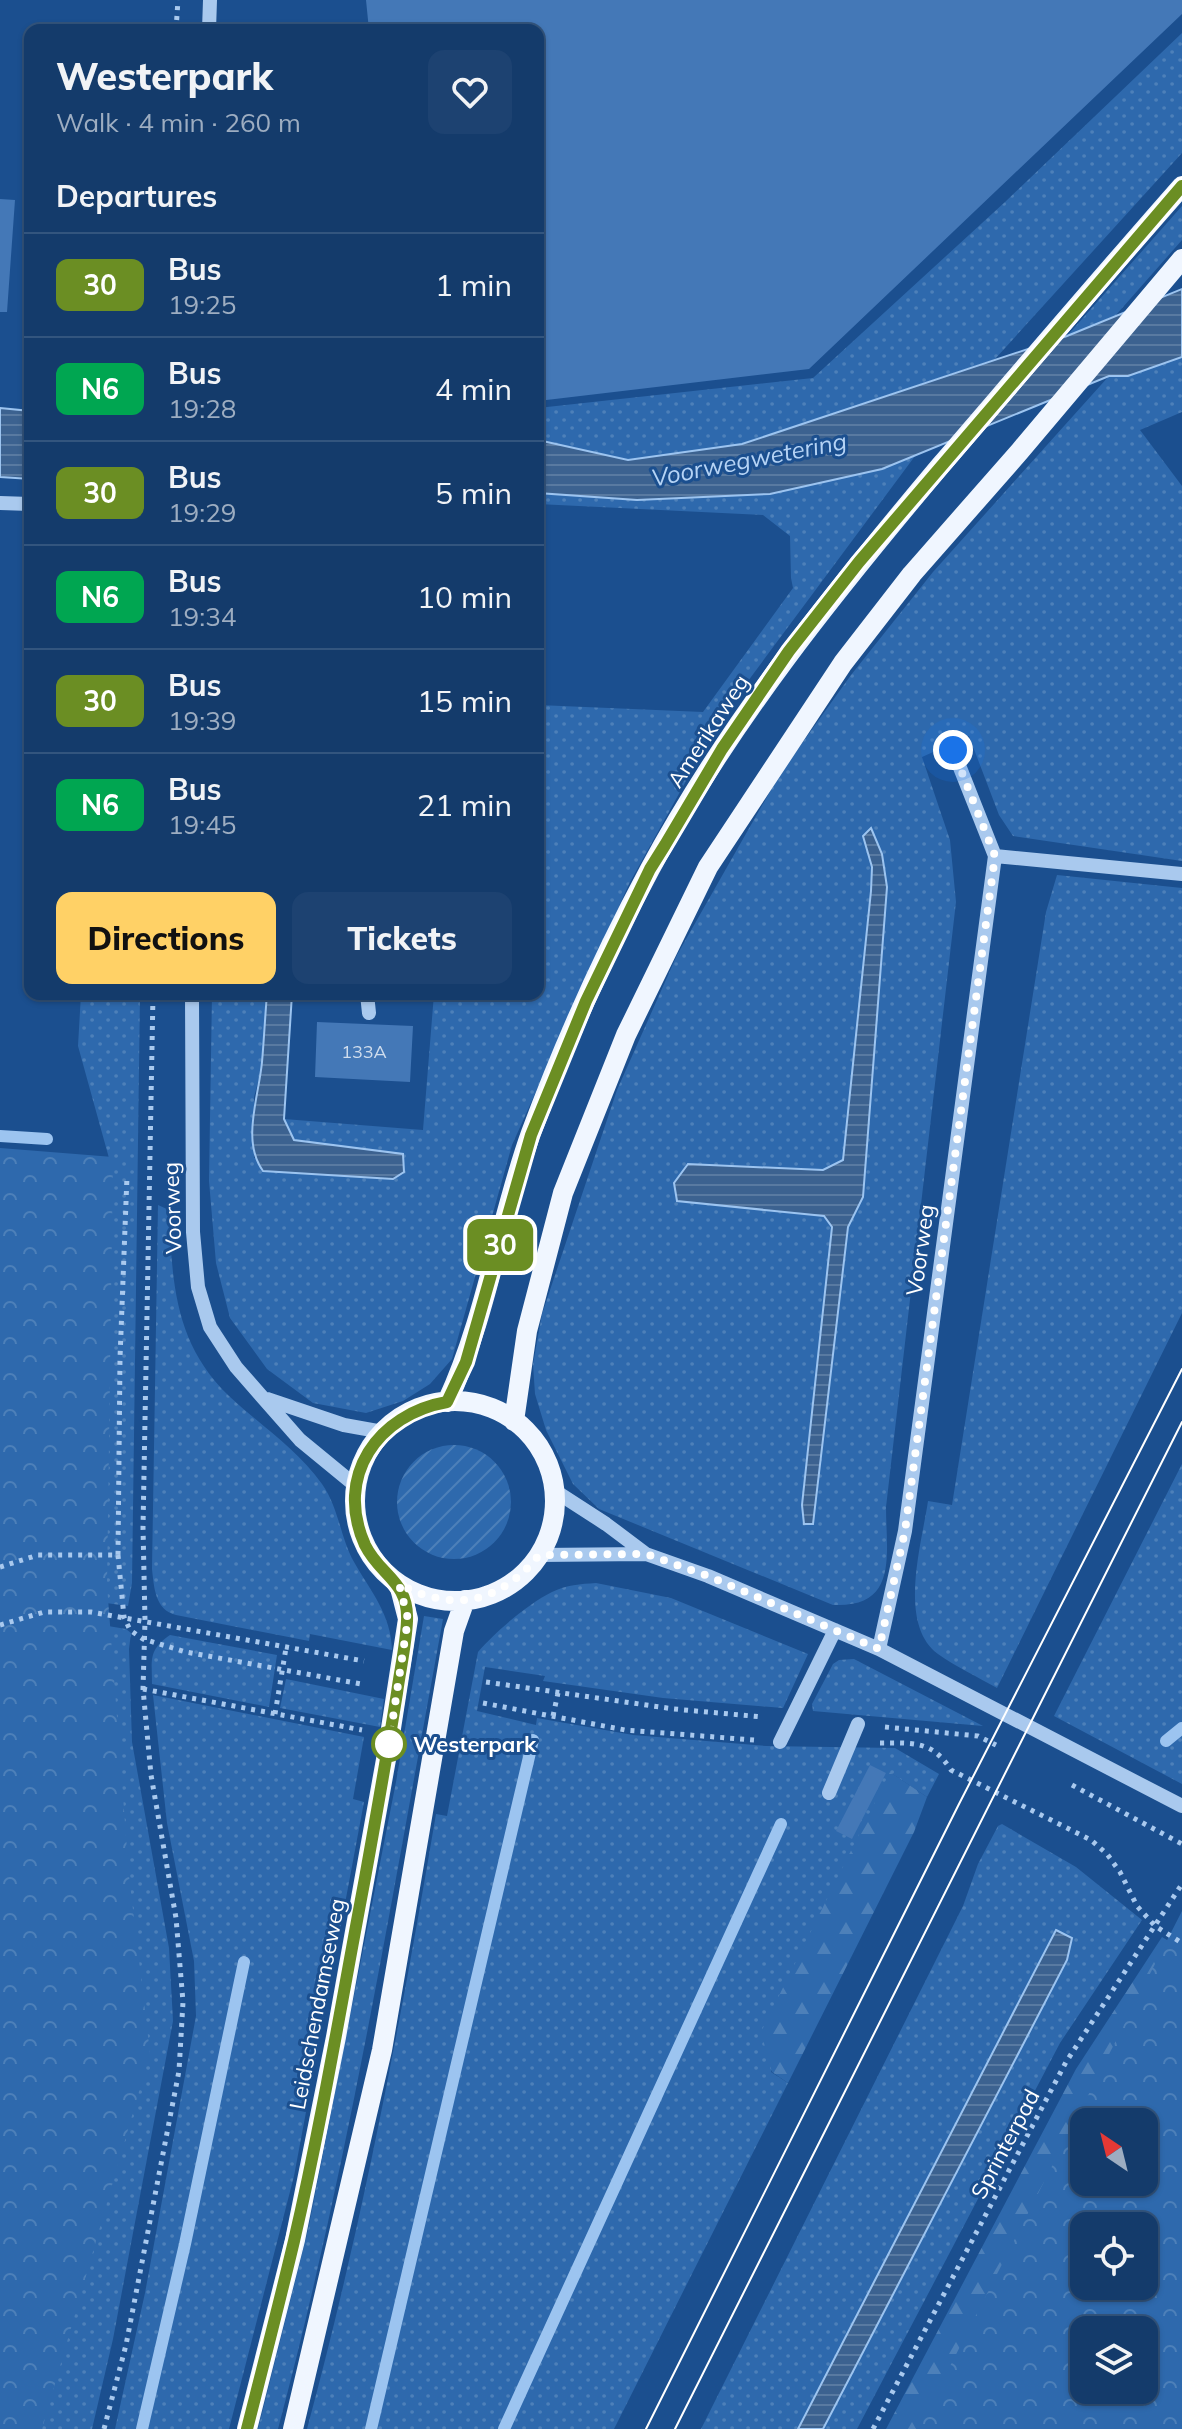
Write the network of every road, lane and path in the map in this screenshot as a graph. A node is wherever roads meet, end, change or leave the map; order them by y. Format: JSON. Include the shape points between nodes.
{"nodes":[{"id":1,"x":178,"y":0,"type":"edge"},
{"id":2,"x":210,"y":0,"type":"edge"},
{"id":3,"x":176,"y":24,"type":"edge"},
{"id":4,"x":209,"y":24,"type":"edge"},
{"id":5,"x":1182,"y":186,"type":"edge"},
{"id":6,"x":1182,"y":259,"type":"edge"},
{"id":7,"x":0,"y":503,"type":"edge"},
{"id":8,"x":24,"y":504,"type":"edge"},
{"id":9,"x":953,"y":750,"type":"dead end"},
{"id":10,"x":995,"y":856,"type":"junction"},
{"id":11,"x":1182,"y":874,"type":"edge"},
{"id":12,"x":153,"y":1000,"type":"edge"},
{"id":13,"x":192,"y":1000,"type":"edge"},
{"id":14,"x":368,"y":1000,"type":"edge"},
{"id":15,"x":369,"y":1013,"type":"dead end"},
{"id":16,"x":127,"y":1176,"type":"dead end"},
{"id":17,"x":267,"y":1399,"type":"junction"},
{"id":18,"x":447,"y":1402,"type":"junction"},
{"id":19,"x":514,"y":1421,"type":"junction"},
{"id":20,"x":383,"y":1432,"type":"junction"},
{"id":21,"x":356,"y":1486,"type":"junction"},
{"id":22,"x":555,"y":1491,"type":"junction"},
{"id":23,"x":646,"y":1554,"type":"junction"},
{"id":24,"x":118,"y":1555,"type":"junction"},
{"id":25,"x":539,"y":1555,"type":"junction"},
{"id":26,"x":0,"y":1567,"type":"edge"},
{"id":27,"x":399,"y":1584,"type":"junction"},
{"id":28,"x":465,"y":1600,"type":"junction"},
{"id":29,"x":124,"y":1617,"type":"junction"},
{"id":30,"x":145,"y":1621,"type":"junction"},
{"id":31,"x":0,"y":1625,"type":"edge"},
{"id":32,"x":835,"y":1630,"type":"junction"},
{"id":33,"x":143,"y":1639,"type":"junction"},
{"id":34,"x":286,"y":1647,"type":"junction"},
{"id":35,"x":879,"y":1649,"type":"junction"},
{"id":36,"x":364,"y":1661,"type":"dead end"},
{"id":37,"x":281,"y":1668,"type":"junction"},
{"id":38,"x":361,"y":1684,"type":"dead end"},
{"id":39,"x":143,"y":1689,"type":"junction"},
{"id":40,"x":558,"y":1693,"type":"dead end"},
{"id":41,"x":483,"y":1703,"type":"dead end"},
{"id":42,"x":275,"y":1714,"type":"junction"},
{"id":43,"x":858,"y":1724,"type":"dead end"},
{"id":44,"x":376,"y":1733,"type":"dead end"},
{"id":45,"x":780,"y":1742,"type":"dead end"},
{"id":46,"x":829,"y":1793,"type":"dead end"},
{"id":47,"x":1018,"y":1805,"type":"dead end"},
{"id":48,"x":1182,"y":1806,"type":"edge"},
{"id":49,"x":1182,"y":1884,"type":"edge"},
{"id":50,"x":1155,"y":1926,"type":"junction"},
{"id":51,"x":1182,"y":1943,"type":"edge"},
{"id":52,"x":104,"y":2429,"type":"edge"},
{"id":53,"x":247,"y":2429,"type":"edge"},
{"id":54,"x":293,"y":2429,"type":"edge"},
{"id":55,"x":873,"y":2429,"type":"edge"}],
"edges":[{"from":1,"to":3,"type":"path"},
{"from":2,"to":4,"type":"street"},
{"from":5,"to":18,"type":"main road","name":"Amerikaweg","via":[[859,562],[722,749],[650,869],[586,1001],[531,1135],[466,1362]]},
{"from":6,"to":19,"type":"main road","via":[[912,574],[843,663],[708,867],[626,1035],[563,1193],[527,1331]]},
{"from":7,"to":8,"type":"street"},
{"from":9,"to":10,"type":"street","name":"Voorweg"},
{"from":10,"to":11,"type":"street"},
{"from":10,"to":35,"type":"street","name":"Voorweg","via":[[905,1531]]},
{"from":12,"to":30,"type":"path"},
{"from":13,"to":17,"type":"street","name":"Voorweg","via":[[192,1193],[198,1287],[210,1327],[236,1367]]},
{"from":14,"to":15,"type":"street"},
{"from":16,"to":24,"type":"path"},
{"from":17,"to":20,"type":"street","name":"Voorweg"},
{"from":17,"to":21,"type":"street","name":"Voorweg","via":[[300,1440]]},
{"from":18,"to":19,"type":"main road","via":[[482,1405]]},
{"from":18,"to":20,"type":"main road","via":[[413,1411]]},
{"from":19,"to":22,"type":"main road","via":[[542,1451]]},
{"from":20,"to":21,"type":"main road","via":[[366,1456]]},
{"from":21,"to":27,"type":"main road","via":[[356,1518],[367,1548]]},
{"from":22,"to":23,"type":"street"},
{"from":22,"to":25,"type":"main road","via":[[549,1535]]},
{"from":23,"to":25,"type":"street"},
{"from":23,"to":32,"type":"street"},
{"from":24,"to":26,"type":"path","via":[[38,1555]]},
{"from":24,"to":29,"type":"path"},
{"from":25,"to":28,"type":"main road","via":[[508,1586]]},
{"from":27,"to":28,"type":"main road","via":[[420,1595]]},
{"from":27,"to":53,"type":"main road","name":"Leidschendamseweg","via":[[408,1619],[387,1754],[295,2240]]},
{"from":28,"to":54,"type":"main road","via":[[454,1631],[382,2050]]},
{"from":29,"to":30,"type":"path"},
{"from":29,"to":31,"type":"path","via":[[44,1612]]},
{"from":29,"to":33,"type":"path"},
{"from":30,"to":33,"type":"path"},
{"from":30,"to":34,"type":"path"},
{"from":32,"to":35,"type":"street"},
{"from":32,"to":45,"type":"street"},
{"from":33,"to":37,"type":"path"},
{"from":33,"to":39,"type":"path"},
{"from":34,"to":36,"type":"path"},
{"from":34,"to":37,"type":"path"},
{"from":35,"to":48,"type":"street"},
{"from":37,"to":38,"type":"path"},
{"from":37,"to":42,"type":"path"},
{"from":39,"to":42,"type":"path"},
{"from":39,"to":52,"type":"path","via":[[183,2002],[179,2071],[126,2345]]},
{"from":40,"to":41,"type":"path","via":[[553,1716]]},
{"from":42,"to":44,"type":"path"},
{"from":43,"to":46,"type":"street"},
{"from":47,"to":50,"type":"path","via":[[1091,1840],[1107,1854]]},
{"from":49,"to":50,"type":"path","name":"Sprinterpad"},
{"from":50,"to":51,"type":"path"},
{"from":50,"to":55,"type":"path","name":"Sprinterpad","via":[[1066,2062]]}]}
